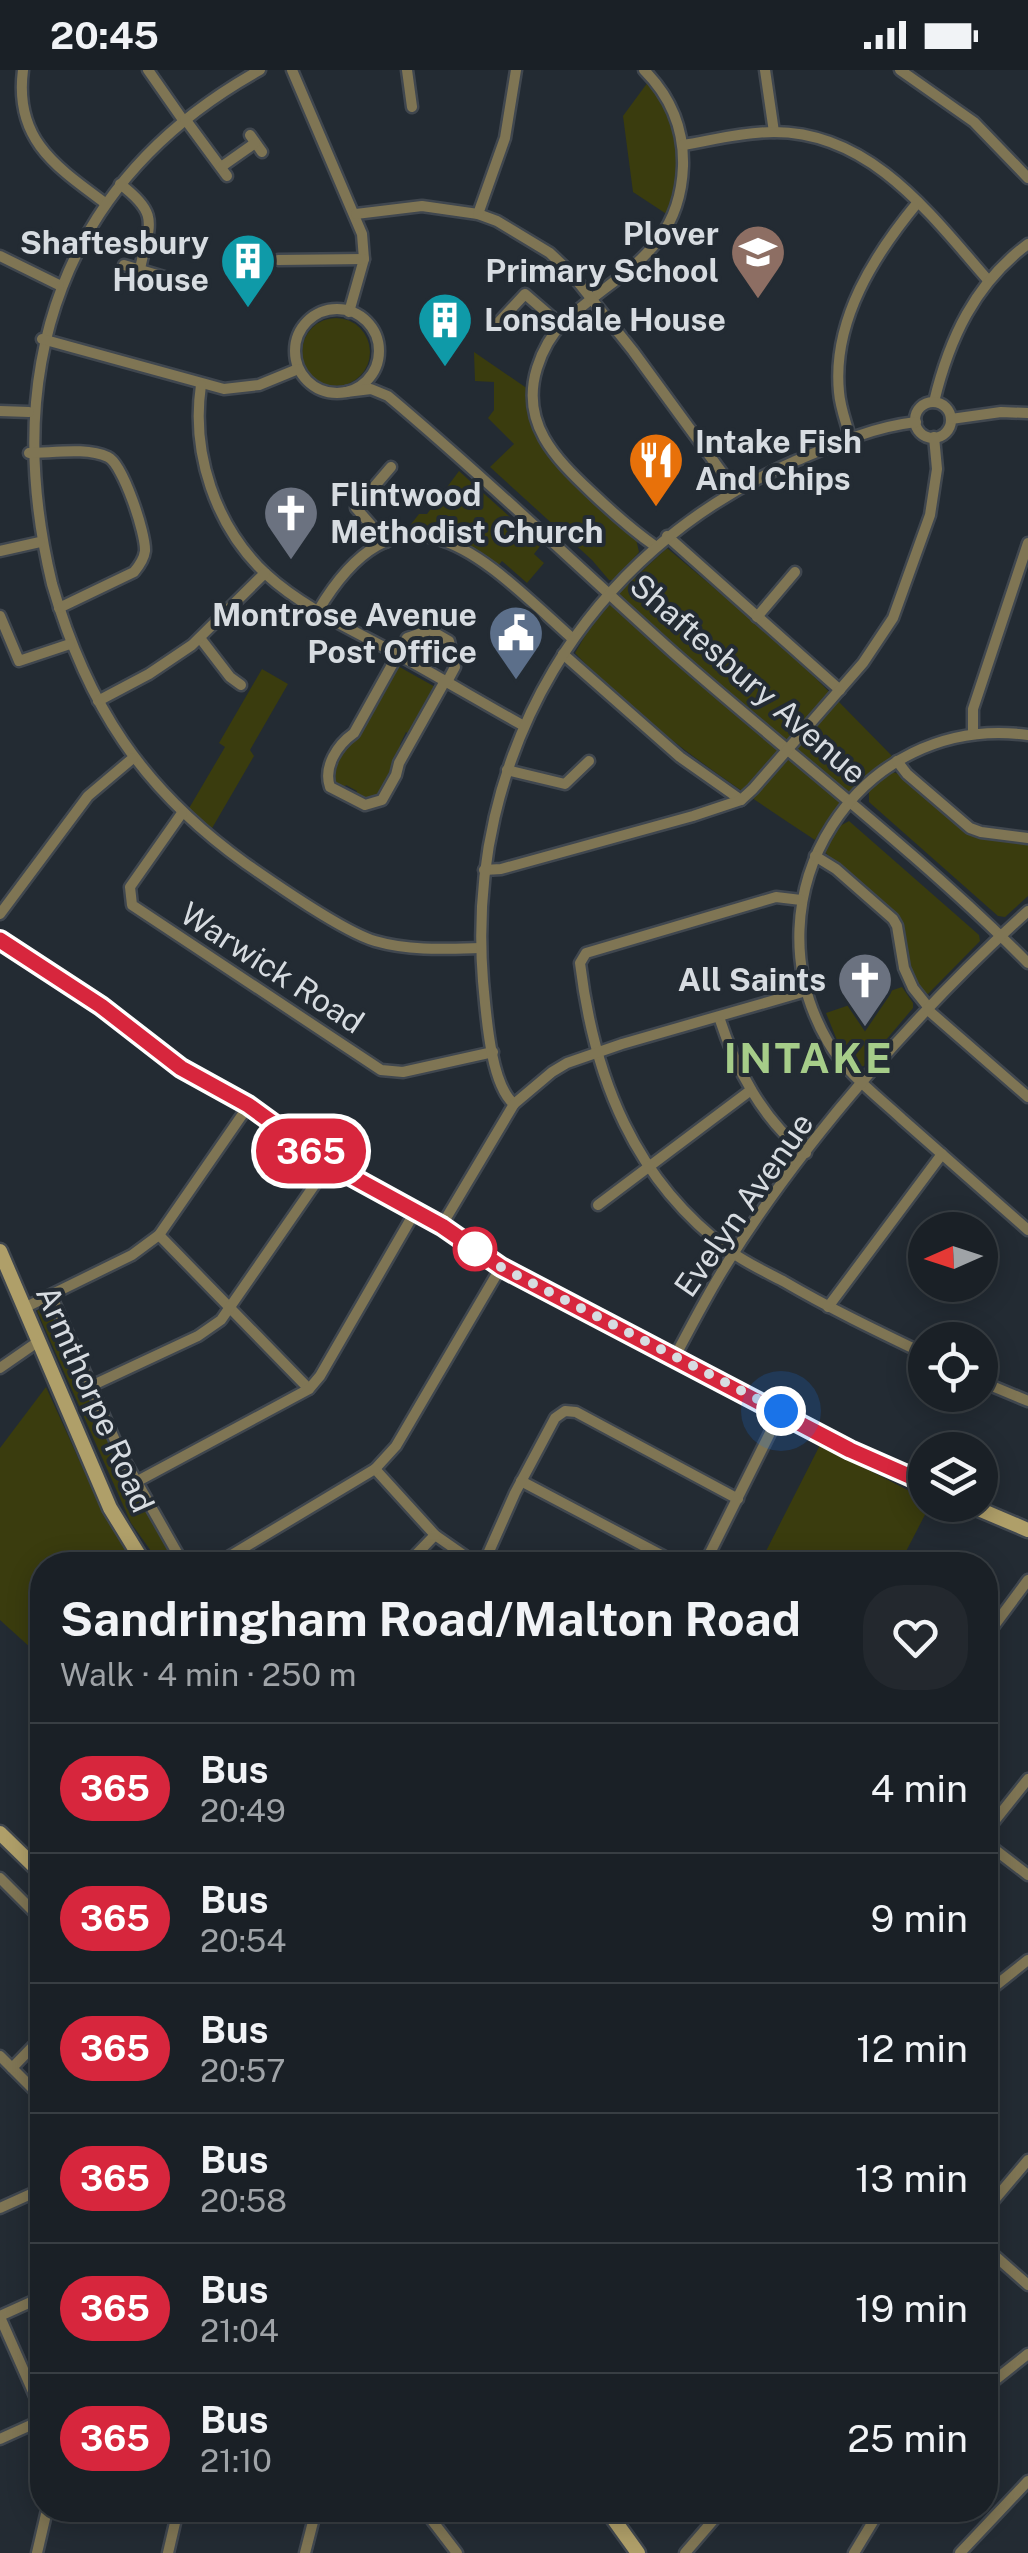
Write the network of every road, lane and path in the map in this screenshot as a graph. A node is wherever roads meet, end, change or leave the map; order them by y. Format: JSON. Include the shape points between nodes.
{"nodes":[{"id":1,"x":23,"y":70,"type":"edge"},
{"id":2,"x":148,"y":70,"type":"edge"},
{"id":3,"x":260,"y":70,"type":"edge"},
{"id":4,"x":292,"y":70,"type":"edge"},
{"id":5,"x":407,"y":70,"type":"edge"},
{"id":6,"x":516,"y":70,"type":"edge"},
{"id":7,"x":644,"y":70,"type":"edge"},
{"id":8,"x":765,"y":70,"type":"edge"},
{"id":9,"x":900,"y":70,"type":"edge"},
{"id":10,"x":412,"y":107,"type":"dead end"},
{"id":11,"x":184,"y":120,"type":"junction"},
{"id":12,"x":774,"y":132,"type":"junction"},
{"id":13,"x":256,"y":143,"type":"dead end"},
{"id":14,"x":683,"y":145,"type":"junction"},
{"id":15,"x":1028,"y":178,"type":"edge"},
{"id":16,"x":120,"y":184,"type":"junction"},
{"id":17,"x":918,"y":202,"type":"junction"},
{"id":18,"x":105,"y":203,"type":"junction"},
{"id":19,"x":356,"y":214,"type":"junction"},
{"id":20,"x":478,"y":214,"type":"junction"},
{"id":21,"x":1028,"y":244,"type":"edge"},
{"id":22,"x":0,"y":256,"type":"edge"},
{"id":23,"x":364,"y":259,"type":"junction"},
{"id":24,"x":278,"y":260,"type":"dead end"},
{"id":25,"x":124,"y":264,"type":"dead end"},
{"id":26,"x":140,"y":270,"type":"junction"},
{"id":27,"x":164,"y":277,"type":"dead end"},
{"id":28,"x":988,"y":280,"type":"junction"},
{"id":29,"x":59,"y":285,"type":"junction"},
{"id":30,"x":592,"y":300,"type":"junction"},
{"id":31,"x":349,"y":312,"type":"junction"},
{"id":32,"x":498,"y":324,"type":"dead end"},
{"id":33,"x":561,"y":325,"type":"junction"},
{"id":34,"x":42,"y":339,"type":"junction"},
{"id":35,"x":379,"y":357,"type":"junction"},
{"id":36,"x":298,"y":369,"type":"junction"},
{"id":37,"x":201,"y":385,"type":"junction"},
{"id":38,"x":346,"y":392,"type":"junction"},
{"id":39,"x":388,"y":396,"type":"junction"},
{"id":40,"x":934,"y":402,"type":"junction"},
{"id":41,"x":0,"y":411,"type":"edge"},
{"id":42,"x":30,"y":412,"type":"junction"},
{"id":43,"x":1028,"y":413,"type":"edge"},
{"id":44,"x":951,"y":419,"type":"junction"},
{"id":45,"x":916,"y":422,"type":"junction"},
{"id":46,"x":850,"y":437,"type":"junction"},
{"id":47,"x":934,"y":438,"type":"junction"},
{"id":48,"x":29,"y":454,"type":"junction"},
{"id":49,"x":391,"y":467,"type":"dead end"},
{"id":50,"x":734,"y":489,"type":"junction"},
{"id":51,"x":667,"y":536,"type":"junction"},
{"id":52,"x":40,"y":542,"type":"junction"},
{"id":53,"x":386,"y":542,"type":"junction"},
{"id":54,"x":1028,"y":543,"type":"edge"},
{"id":55,"x":655,"y":546,"type":"junction"},
{"id":56,"x":0,"y":551,"type":"edge"},
{"id":57,"x":796,"y":572,"type":"dead end"},
{"id":58,"x":265,"y":573,"type":"junction"},
{"id":59,"x":610,"y":592,"type":"junction"},
{"id":60,"x":60,"y":608,"type":"junction"},
{"id":61,"x":318,"y":611,"type":"junction"},
{"id":62,"x":0,"y":616,"type":"edge"},
{"id":63,"x":756,"y":617,"type":"junction"},
{"id":64,"x":200,"y":638,"type":"junction"},
{"id":65,"x":572,"y":640,"type":"junction"},
{"id":66,"x":70,"y":644,"type":"junction"},
{"id":67,"x":563,"y":654,"type":"junction"},
{"id":68,"x":398,"y":655,"type":"junction"},
{"id":69,"x":446,"y":682,"type":"junction"},
{"id":70,"x":241,"y":685,"type":"dead end"},
{"id":71,"x":840,"y":690,"type":"junction"},
{"id":72,"x":98,"y":702,"type":"junction"},
{"id":73,"x":524,"y":726,"type":"junction"},
{"id":74,"x":973,"y":734,"type":"junction"},
{"id":75,"x":1028,"y":735,"type":"edge"},
{"id":76,"x":788,"y":749,"type":"junction"},
{"id":77,"x":133,"y":758,"type":"junction"},
{"id":78,"x":589,"y":761,"type":"dead end"},
{"id":79,"x":897,"y":762,"type":"junction"},
{"id":80,"x":506,"y":770,"type":"junction"},
{"id":81,"x":741,"y":800,"type":"junction"},
{"id":82,"x":850,"y":801,"type":"junction"},
{"id":83,"x":182,"y":813,"type":"junction"},
{"id":84,"x":1028,"y":838,"type":"edge"},
{"id":85,"x":814,"y":856,"type":"junction"},
{"id":86,"x":484,"y":870,"type":"junction"},
{"id":87,"x":801,"y":900,"type":"junction"},
{"id":88,"x":1028,"y":911,"type":"edge"},
{"id":89,"x":0,"y":914,"type":"edge"},
{"id":90,"x":1001,"y":936,"type":"junction"},
{"id":91,"x":0,"y":940,"type":"edge"},
{"id":92,"x":480,"y":948,"type":"junction"},
{"id":93,"x":1028,"y":963,"type":"edge"},
{"id":94,"x":806,"y":991,"type":"junction"},
{"id":95,"x":929,"y":1009,"type":"junction"},
{"id":96,"x":719,"y":1017,"type":"junction"},
{"id":97,"x":492,"y":1052,"type":"junction"},
{"id":98,"x":595,"y":1052,"type":"junction"},
{"id":99,"x":863,"y":1084,"type":"junction"},
{"id":100,"x":752,"y":1090,"type":"junction"},
{"id":101,"x":1028,"y":1097,"type":"edge"},
{"id":102,"x":514,"y":1104,"type":"junction"},
{"id":103,"x":248,"y":1105,"type":"junction"},
{"id":104,"x":806,"y":1152,"type":"junction"},
{"id":105,"x":942,"y":1154,"type":"junction"},
{"id":106,"x":329,"y":1164,"type":"junction"},
{"id":107,"x":648,"y":1166,"type":"junction"},
{"id":108,"x":598,"y":1206,"type":"dead end"},
{"id":109,"x":416,"y":1210,"type":"junction"},
{"id":110,"x":442,"y":1226,"type":"junction"},
{"id":111,"x":1028,"y":1230,"type":"edge"},
{"id":112,"x":159,"y":1235,"type":"junction"},
{"id":113,"x":0,"y":1252,"type":"edge"},
{"id":114,"x":733,"y":1254,"type":"junction"},
{"id":115,"x":501,"y":1267,"type":"junction"},
{"id":116,"x":51,"y":1295,"type":"junction"},
{"id":117,"x":828,"y":1307,"type":"junction"},
{"id":118,"x":24,"y":1308,"type":"junction"},
{"id":119,"x":232,"y":1309,"type":"junction"},
{"id":120,"x":39,"y":1341,"type":"junction"},
{"id":121,"x":908,"y":1346,"type":"edge"},
{"id":122,"x":674,"y":1358,"type":"junction"},
{"id":123,"x":0,"y":1368,"type":"edge"},
{"id":124,"x":91,"y":1386,"type":"junction"},
{"id":125,"x":998,"y":1388,"type":"edge"},
{"id":126,"x":309,"y":1389,"type":"junction"},
{"id":127,"x":559,"y":1397,"type":"dead end"},
{"id":128,"x":1028,"y":1401,"type":"edge"},
{"id":129,"x":564,"y":1411,"type":"junction"},
{"id":130,"x":781,"y":1411,"type":"junction"},
{"id":131,"x":374,"y":1469,"type":"junction"},
{"id":132,"x":908,"y":1476,"type":"edge"},
{"id":133,"x":522,"y":1481,"type":"junction"},
{"id":134,"x":136,"y":1482,"type":"junction"},
{"id":135,"x":738,"y":1500,"type":"junction"},
{"id":136,"x":998,"y":1517,"type":"edge"},
{"id":137,"x":1028,"y":1530,"type":"edge"},
{"id":138,"x":435,"y":1535,"type":"junction"},
{"id":139,"x":137,"y":1552,"type":"edge"},
{"id":140,"x":176,"y":1552,"type":"edge"},
{"id":141,"x":237,"y":1552,"type":"edge"},
{"id":142,"x":419,"y":1552,"type":"edge"},
{"id":143,"x":460,"y":1552,"type":"edge"},
{"id":144,"x":486,"y":1552,"type":"edge"},
{"id":145,"x":656,"y":1552,"type":"edge"},
{"id":146,"x":711,"y":1552,"type":"edge"},
{"id":147,"x":1028,"y":1580,"type":"edge"},
{"id":148,"x":998,"y":1620,"type":"edge"},
{"id":149,"x":1028,"y":1779,"type":"edge"},
{"id":150,"x":998,"y":1817,"type":"edge"},
{"id":151,"x":0,"y":1834,"type":"edge"},
{"id":152,"x":998,"y":1852,"type":"edge"},
{"id":153,"x":30,"y":1863,"type":"edge"},
{"id":154,"x":1028,"y":1875,"type":"edge"},
{"id":155,"x":0,"y":1878,"type":"edge"},
{"id":156,"x":30,"y":1908,"type":"edge"},
{"id":157,"x":1028,"y":1960,"type":"edge"},
{"id":158,"x":998,"y":1984,"type":"edge"},
{"id":159,"x":30,"y":2049,"type":"edge"},
{"id":160,"x":0,"y":2056,"type":"edge"},
{"id":161,"x":12,"y":2068,"type":"junction"},
{"id":162,"x":30,"y":2086,"type":"edge"},
{"id":163,"x":1028,"y":2160,"type":"edge"},
{"id":164,"x":30,"y":2194,"type":"edge"},
{"id":165,"x":998,"y":2195,"type":"edge"},
{"id":166,"x":2,"y":2204,"type":"edge"},
{"id":167,"x":998,"y":2259,"type":"edge"},
{"id":168,"x":1028,"y":2285,"type":"edge"},
{"id":169,"x":30,"y":2302,"type":"edge"},
{"id":170,"x":0,"y":2316,"type":"edge"},
{"id":171,"x":1028,"y":2354,"type":"edge"},
{"id":172,"x":998,"y":2378,"type":"edge"},
{"id":173,"x":30,"y":2385,"type":"edge"},
{"id":174,"x":30,"y":2426,"type":"edge"},
{"id":175,"x":0,"y":2440,"type":"edge"},
{"id":176,"x":1028,"y":2481,"type":"edge"},
{"id":177,"x":998,"y":2513,"type":"edge"},
{"id":178,"x":44,"y":2522,"type":"edge"},
{"id":179,"x":175,"y":2522,"type":"edge"},
{"id":180,"x":313,"y":2522,"type":"edge"},
{"id":181,"x":433,"y":2522,"type":"edge"},
{"id":182,"x":616,"y":2522,"type":"edge"},
{"id":183,"x":712,"y":2522,"type":"edge"},
{"id":184,"x":873,"y":2522,"type":"edge"},
{"id":185,"x":989,"y":2522,"type":"edge"},
{"id":186,"x":37,"y":2553,"type":"edge"},
{"id":187,"x":168,"y":2553,"type":"edge"},
{"id":188,"x":305,"y":2553,"type":"edge"},
{"id":189,"x":457,"y":2553,"type":"edge"},
{"id":190,"x":638,"y":2553,"type":"edge"},
{"id":191,"x":686,"y":2553,"type":"edge"},
{"id":192,"x":854,"y":2553,"type":"edge"},
{"id":193,"x":960,"y":2553,"type":"edge"}],
"edges":[{"from":1,"to":18,"type":"street","via":[[22,106],[36,143]]},
{"from":2,"to":11,"type":"street"},
{"from":3,"to":11,"type":"street"},
{"from":4,"to":19,"type":"street"},
{"from":5,"to":10,"type":"street"},
{"from":6,"to":20,"type":"street","via":[[505,138]]},
{"from":7,"to":14,"type":"street","via":[[670,105]]},
{"from":8,"to":12,"type":"street"},
{"from":9,"to":15,"type":"street","via":[[974,122]]},
{"from":11,"to":13,"type":"street","via":[[224,172]]},
{"from":11,"to":16,"type":"street"},
{"from":12,"to":14,"type":"street"},
{"from":12,"to":17,"type":"street","via":[[850,151]]},
{"from":14,"to":30,"type":"street","via":[[679,195],[659,240]]},
{"from":16,"to":18,"type":"street"},
{"from":16,"to":26,"type":"street","via":[[148,211]]},
{"from":17,"to":28,"type":"street"},
{"from":17,"to":46,"type":"street","via":[[876,259],[841,345],[839,397]]},
{"from":18,"to":29,"type":"street"},
{"from":19,"to":20,"type":"street","via":[[429,206]]},
{"from":19,"to":23,"type":"street"},
{"from":20,"to":30,"type":"street","via":[[550,253]]},
{"from":21,"to":28,"type":"street"},
{"from":22,"to":29,"type":"street"},
{"from":23,"to":24,"type":"street"},
{"from":23,"to":31,"type":"street"},
{"from":25,"to":26,"type":"street"},
{"from":26,"to":27,"type":"street"},
{"from":28,"to":40,"type":"street","via":[[956,333]]},
{"from":29,"to":34,"type":"street"},
{"from":30,"to":33,"type":"street"},
{"from":30,"to":50,"type":"street"},
{"from":31,"to":35,"type":"street","via":[[374,331]]},
{"from":31,"to":36,"type":"street","via":[[334,309],[310,319],[296,342]]},
{"from":32,"to":33,"type":"street","via":[[524,294]]},
{"from":33,"to":55,"type":"street","via":[[533,379],[541,435],[568,470]]},
{"from":34,"to":37,"type":"street"},
{"from":34,"to":42,"type":"street"},
{"from":35,"to":38,"type":"street","via":[[370,377]]},
{"from":35,"to":39,"type":"street","via":[[378,376]]},
{"from":36,"to":37,"type":"street","via":[[245,389]]},
{"from":36,"to":38,"type":"street","via":[[319,389]]},
{"from":37,"to":58,"type":"street","via":[[200,440],[213,493]]},
{"from":38,"to":39,"type":"street","via":[[371,389]]},
{"from":39,"to":59,"type":"street","name":"Shaftesbury Avenue"},
{"from":40,"to":44,"type":"street"},
{"from":40,"to":45,"type":"street","via":[[920,408]]},
{"from":41,"to":42,"type":"street"},
{"from":42,"to":48,"type":"street"},
{"from":43,"to":44,"type":"street"},
{"from":44,"to":47,"type":"street"},
{"from":45,"to":46,"type":"street"},
{"from":45,"to":47,"type":"street"},
{"from":46,"to":50,"type":"street"},
{"from":47,"to":71,"type":"street","via":[[936,487],[904,592],[884,634]]},
{"from":48,"to":52,"type":"street"},
{"from":48,"to":60,"type":"street","via":[[87,453],[112,460],[123,473],[144,545],[134,572]]},
{"from":49,"to":53,"type":"street","via":[[356,508]]},
{"from":50,"to":51,"type":"street"},
{"from":51,"to":55,"type":"street"},
{"from":51,"to":63,"type":"street"},
{"from":52,"to":56,"type":"street"},
{"from":52,"to":60,"type":"street"},
{"from":53,"to":61,"type":"street","via":[[347,568]]},
{"from":53,"to":65,"type":"street","via":[[418,537],[463,546]]},
{"from":54,"to":74,"type":"street","via":[[972,709]]},
{"from":55,"to":59,"type":"street"},
{"from":57,"to":63,"type":"street"},
{"from":58,"to":61,"type":"street"},
{"from":58,"to":64,"type":"street"},
{"from":59,"to":65,"type":"street"},
{"from":59,"to":76,"type":"street","name":"Shaftesbury Avenue"},
{"from":60,"to":66,"type":"street"},
{"from":61,"to":68,"type":"street"},
{"from":62,"to":66,"type":"street","via":[[19,661]]},
{"from":63,"to":71,"type":"street"},
{"from":64,"to":70,"type":"street"},
{"from":64,"to":72,"type":"street"},
{"from":65,"to":67,"type":"street"},
{"from":66,"to":72,"type":"street"},
{"from":67,"to":73,"type":"street"},
{"from":67,"to":81,"type":"street","via":[[680,758]]},
{"from":68,"to":69,"type":"street"},
{"from":68,"to":69,"type":"street","via":[[405,640],[422,630],[446,638],[455,659]]},
{"from":68,"to":69,"type":"street","via":[[327,773],[330,787],[357,802],[382,800]]},
{"from":69,"to":73,"type":"street"},
{"from":71,"to":76,"type":"street"},
{"from":72,"to":77,"type":"street"},
{"from":73,"to":80,"type":"street"},
{"from":74,"to":75,"type":"street"},
{"from":74,"to":79,"type":"street"},
{"from":76,"to":81,"type":"street"},
{"from":76,"to":82,"type":"street","name":"Shaftesbury Avenue"},
{"from":77,"to":83,"type":"street"},
{"from":77,"to":89,"type":"street","via":[[88,796]]},
{"from":78,"to":80,"type":"street","via":[[564,784]]},
{"from":79,"to":82,"type":"street"},
{"from":79,"to":84,"type":"street","via":[[970,828]]},
{"from":80,"to":86,"type":"street"},
{"from":81,"to":86,"type":"street"},
{"from":82,"to":85,"type":"street"},
{"from":82,"to":90,"type":"street","name":"Shaftesbury Avenue"},
{"from":83,"to":92,"type":"street","via":[[269,880],[374,940]]},
{"from":83,"to":97,"type":"street","name":"Warwick Road","via":[[130,886],[132,904],[381,1070],[403,1072]]},
{"from":85,"to":87,"type":"street"},
{"from":85,"to":95,"type":"street","via":[[893,919],[908,978]]},
{"from":86,"to":92,"type":"street"},
{"from":87,"to":94,"type":"street"},
{"from":87,"to":98,"type":"street","via":[[776,898],[586,953],[580,964]]},
{"from":88,"to":90,"type":"street","name":"Evelyn Avenue"},
{"from":90,"to":93,"type":"street","name":"Shaftesbury Avenue"},
{"from":90,"to":95,"type":"street","name":"Evelyn Avenue"},
{"from":91,"to":103,"type":"street","via":[[181,1068]]},
{"from":92,"to":97,"type":"street"},
{"from":94,"to":96,"type":"street"},
{"from":94,"to":99,"type":"street","via":[[828,1042]]},
{"from":95,"to":99,"type":"street","name":"Evelyn Avenue"},
{"from":95,"to":101,"type":"street"},
{"from":96,"to":98,"type":"street"},
{"from":96,"to":100,"type":"street"},
{"from":97,"to":102,"type":"street"},
{"from":98,"to":102,"type":"street","via":[[552,1072]]},
{"from":98,"to":107,"type":"street"},
{"from":99,"to":104,"type":"street","name":"Evelyn Avenue"},
{"from":99,"to":105,"type":"street"},
{"from":100,"to":104,"type":"street"},
{"from":100,"to":107,"type":"street"},
{"from":102,"to":110,"type":"street"},
{"from":103,"to":106,"type":"street"},
{"from":103,"to":112,"type":"street"},
{"from":104,"to":114,"type":"street","name":"Evelyn Avenue"},
{"from":105,"to":111,"type":"street"},
{"from":105,"to":117,"type":"street"},
{"from":106,"to":109,"type":"street"},
{"from":106,"to":119,"type":"street"},
{"from":107,"to":108,"type":"street"},
{"from":107,"to":114,"type":"street"},
{"from":109,"to":110,"type":"street"},
{"from":109,"to":126,"type":"street"},
{"from":110,"to":115,"type":"street"},
{"from":112,"to":116,"type":"street"},
{"from":112,"to":119,"type":"street"},
{"from":113,"to":118,"type":"street","name":"Armthorpe Road"},
{"from":114,"to":117,"type":"street"},
{"from":114,"to":122,"type":"street","name":"Evelyn Avenue"},
{"from":115,"to":122,"type":"street"},
{"from":115,"to":131,"type":"street","via":[[396,1446]]},
{"from":116,"to":118,"type":"street"},
{"from":116,"to":124,"type":"street","name":"Armthorpe Road"},
{"from":117,"to":121,"type":"street"},
{"from":118,"to":120,"type":"street","name":"Armthorpe Road"},
{"from":119,"to":124,"type":"street","via":[[198,1336]]},
{"from":119,"to":126,"type":"street"},
{"from":120,"to":123,"type":"street"},
{"from":120,"to":139,"type":"street","name":"Armthorpe Road","via":[[110,1508]]},
{"from":122,"to":130,"type":"street"},
{"from":124,"to":134,"type":"street","name":"Armthorpe Road"},
{"from":125,"to":128,"type":"street"},
{"from":126,"to":134,"type":"street"},
{"from":127,"to":129,"type":"street"},
{"from":129,"to":133,"type":"street"},
{"from":129,"to":135,"type":"street"},
{"from":130,"to":132,"type":"street"},
{"from":130,"to":135,"type":"street"},
{"from":131,"to":138,"type":"street"},
{"from":131,"to":141,"type":"street"},
{"from":133,"to":144,"type":"street"},
{"from":133,"to":145,"type":"street"},
{"from":134,"to":140,"type":"street","name":"Armthorpe Road"},
{"from":135,"to":146,"type":"street"},
{"from":136,"to":137,"type":"street"},
{"from":138,"to":142,"type":"street"},
{"from":138,"to":143,"type":"street"},
{"from":147,"to":148,"type":"street"},
{"from":149,"to":150,"type":"street"},
{"from":151,"to":153,"type":"street"},
{"from":152,"to":154,"type":"street"},
{"from":155,"to":156,"type":"street"},
{"from":157,"to":158,"type":"street"},
{"from":159,"to":161,"type":"street"},
{"from":160,"to":161,"type":"street"},
{"from":161,"to":162,"type":"street"},
{"from":163,"to":165,"type":"street"},
{"from":164,"to":166,"type":"street"},
{"from":167,"to":168,"type":"street"},
{"from":169,"to":170,"type":"street"},
{"from":170,"to":173,"type":"street"},
{"from":171,"to":172,"type":"street"},
{"from":174,"to":175,"type":"street"},
{"from":176,"to":177,"type":"street"},
{"from":178,"to":186,"type":"street"},
{"from":179,"to":187,"type":"street"},
{"from":180,"to":188,"type":"street"},
{"from":181,"to":189,"type":"street"},
{"from":182,"to":190,"type":"street"},
{"from":183,"to":191,"type":"street"},
{"from":184,"to":192,"type":"street"},
{"from":185,"to":193,"type":"street"}]}
